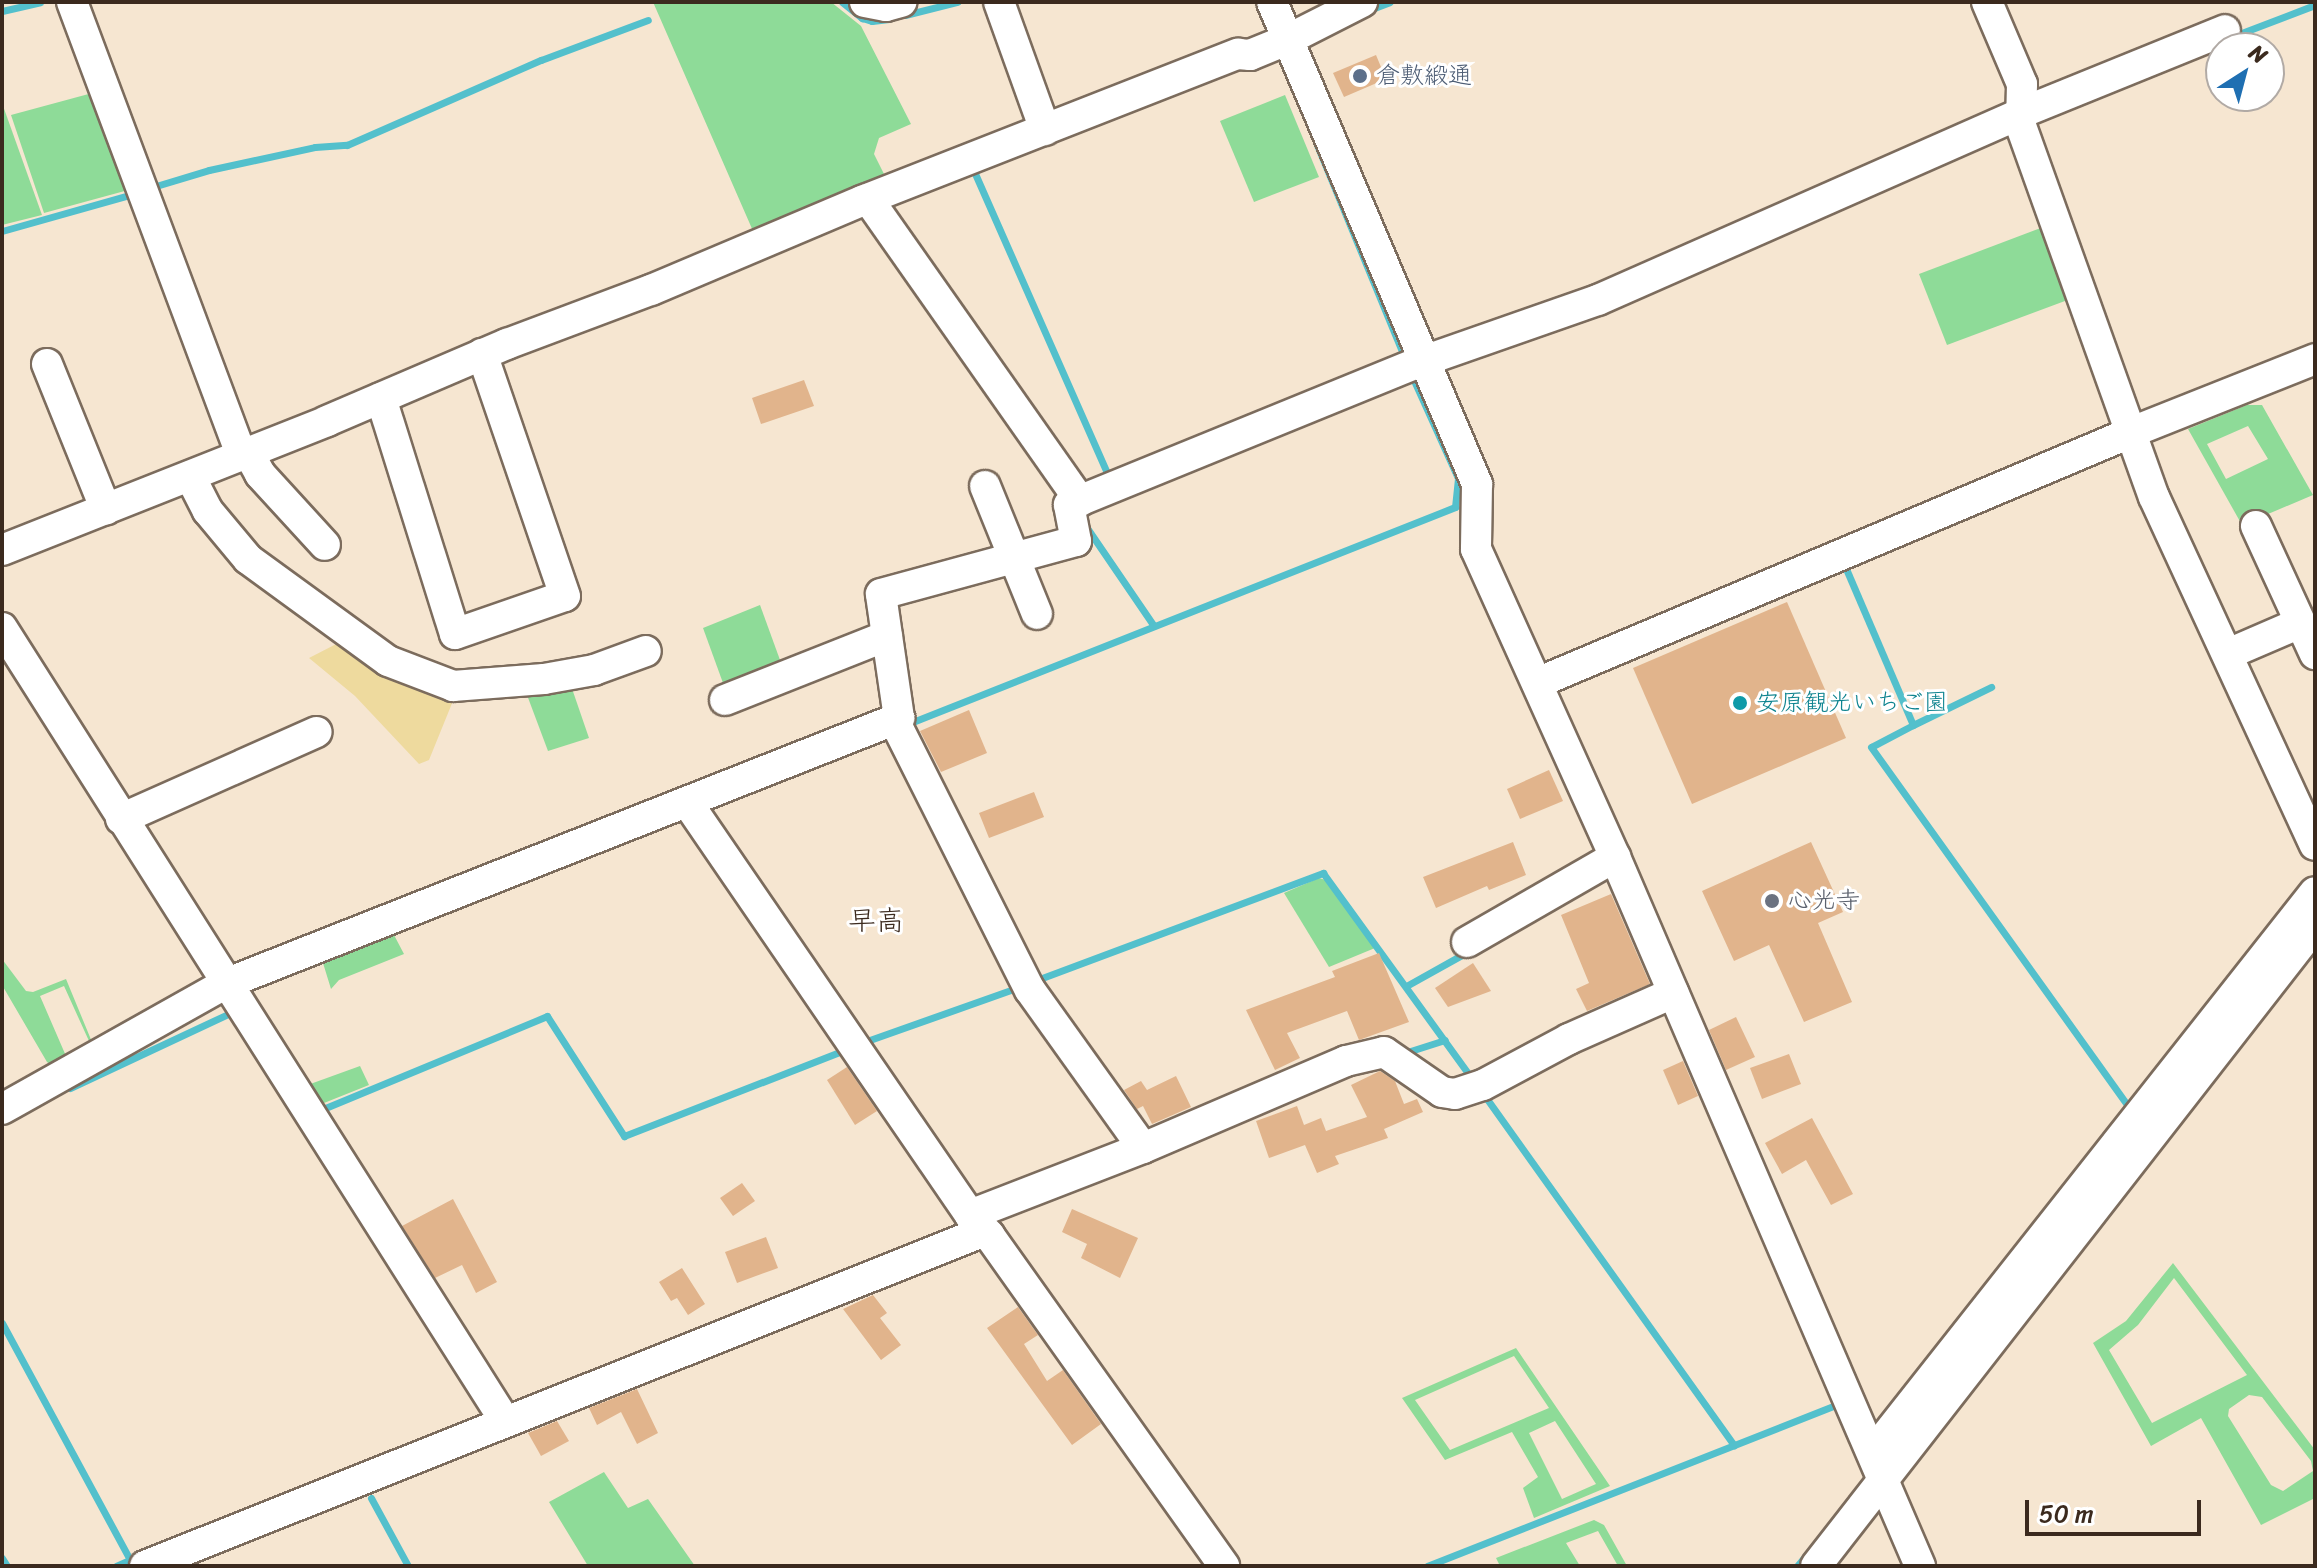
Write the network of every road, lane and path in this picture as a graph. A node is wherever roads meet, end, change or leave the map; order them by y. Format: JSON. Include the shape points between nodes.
{"nodes":[{"id":1,"x":865,"y":2,"type":"edge"},
{"id":2,"x":901,"y":2,"type":"edge"},
{"id":3,"x":999,"y":2,"type":"edge"},
{"id":4,"x":1272,"y":2,"type":"edge"},
{"id":5,"x":1362,"y":2,"type":"edge"},
{"id":6,"x":1987,"y":2,"type":"edge"},
{"id":7,"x":73,"y":4,"type":"edge"},
{"id":8,"x":2225,"y":30,"type":"dead end"},
{"id":9,"x":1289,"y":39,"type":"junction"},
{"id":10,"x":2021,"y":119,"type":"junction"},
{"id":11,"x":1045,"y":130,"type":"junction"},
{"id":12,"x":868,"y":199,"type":"junction"},
{"id":13,"x":482,"y":354,"type":"junction"},
{"id":14,"x":2315,"y":359,"type":"edge"},
{"id":15,"x":47,"y":364,"type":"dead end"},
{"id":16,"x":1414,"y":365,"type":"junction"},
{"id":17,"x":381,"y":398,"type":"junction"},
{"id":18,"x":2135,"y":439,"type":"junction"},
{"id":19,"x":244,"y":454,"type":"junction"},
{"id":20,"x":190,"y":476,"type":"junction"},
{"id":21,"x":985,"y":486,"type":"dead end"},
{"id":22,"x":1080,"y":501,"type":"junction"},
{"id":23,"x":106,"y":510,"type":"junction"},
{"id":24,"x":2256,"y":526,"type":"dead end"},
{"id":25,"x":325,"y":545,"type":"dead end"},
{"id":26,"x":2,"y":550,"type":"edge"},
{"id":27,"x":1014,"y":558,"type":"junction"},
{"id":28,"x":1037,"y":614,"type":"dead end"},
{"id":29,"x":2300,"y":623,"type":"junction"},
{"id":30,"x":2,"y":628,"type":"edge"},
{"id":31,"x":887,"y":636,"type":"junction"},
{"id":32,"x":646,"y":651,"type":"dead end"},
{"id":33,"x":2228,"y":654,"type":"junction"},
{"id":34,"x":2315,"y":654,"type":"edge"},
{"id":35,"x":1545,"y":679,"type":"junction"},
{"id":36,"x":725,"y":700,"type":"dead end"},
{"id":37,"x":897,"y":726,"type":"junction"},
{"id":38,"x":316,"y":732,"type":"dead end"},
{"id":39,"x":691,"y":809,"type":"junction"},
{"id":40,"x":121,"y":819,"type":"junction"},
{"id":41,"x":2315,"y":845,"type":"edge"},
{"id":42,"x":1615,"y":857,"type":"junction"},
{"id":43,"x":2315,"y":892,"type":"edge"},
{"id":44,"x":2315,"y":926,"type":"edge"},
{"id":45,"x":1467,"y":942,"type":"dead end"},
{"id":46,"x":224,"y":990,"type":"junction"},
{"id":47,"x":1673,"y":993,"type":"junction"},
{"id":48,"x":2,"y":1109,"type":"edge"},
{"id":49,"x":1143,"y":1148,"type":"junction"},
{"id":50,"x":977,"y":1224,"type":"junction"},
{"id":51,"x":501,"y":1415,"type":"junction"},
{"id":52,"x":1873,"y":1452,"type":"junction"},
{"id":53,"x":1883,"y":1481,"type":"junction"},
{"id":54,"x":145,"y":1566,"type":"edge"},
{"id":55,"x":1224,"y":1566,"type":"edge"},
{"id":56,"x":1816,"y":1566,"type":"edge"},
{"id":57,"x":1920,"y":1566,"type":"edge"}],
"edges":[{"from":1,"to":2,"type":"street"},
{"from":3,"to":11,"type":"street"},
{"from":4,"to":9,"type":"street"},
{"from":5,"to":9,"type":"street"},
{"from":6,"to":10,"type":"street","via":[[2022,84]]},
{"from":7,"to":19,"type":"street"},
{"from":8,"to":10,"type":"street"},
{"from":9,"to":11,"type":"street"},
{"from":9,"to":16,"type":"street"},
{"from":10,"to":16,"type":"street","via":[[1598,300]]},
{"from":10,"to":18,"type":"street"},
{"from":11,"to":12,"type":"street"},
{"from":12,"to":13,"type":"street"},
{"from":12,"to":22,"type":"street"},
{"from":13,"to":17,"type":"street"},
{"from":13,"to":17,"type":"street","via":[[565,596],[455,634]]},
{"from":14,"to":18,"type":"street"},
{"from":15,"to":23,"type":"street"},
{"from":16,"to":22,"type":"street"},
{"from":16,"to":35,"type":"street","via":[[1477,484],[1476,549]]},
{"from":17,"to":19,"type":"street"},
{"from":18,"to":33,"type":"street","via":[[2154,497]]},
{"from":18,"to":35,"type":"street"},
{"from":19,"to":20,"type":"street"},
{"from":19,"to":25,"type":"street"},
{"from":20,"to":23,"type":"street"},
{"from":20,"to":32,"type":"street","via":[[208,511],[248,559],[388,661],[453,686],[594,670]]},
{"from":21,"to":27,"type":"street"},
{"from":22,"to":27,"type":"street","via":[[1069,505],[1076,541]]},
{"from":23,"to":26,"type":"street"},
{"from":24,"to":29,"type":"street"},
{"from":27,"to":28,"type":"street"},
{"from":27,"to":31,"type":"street","via":[[881,594]]},
{"from":29,"to":33,"type":"street"},
{"from":29,"to":34,"type":"street"},
{"from":30,"to":40,"type":"street"},
{"from":31,"to":36,"type":"street"},
{"from":31,"to":37,"type":"street"},
{"from":33,"to":41,"type":"street"},
{"from":35,"to":42,"type":"street"},
{"from":37,"to":39,"type":"street"},
{"from":37,"to":49,"type":"street","via":[[1027,984]]},
{"from":38,"to":40,"type":"street"},
{"from":39,"to":46,"type":"street"},
{"from":39,"to":50,"type":"street"},
{"from":40,"to":46,"type":"street"},
{"from":42,"to":45,"type":"street"},
{"from":42,"to":47,"type":"street"},
{"from":43,"to":52,"type":"street"},
{"from":44,"to":53,"type":"street"},
{"from":46,"to":48,"type":"street"},
{"from":46,"to":51,"type":"street"},
{"from":47,"to":49,"type":"street","via":[[1455,1094],[1442,1092],[1384,1052],[1346,1061]]},
{"from":47,"to":52,"type":"street"},
{"from":49,"to":50,"type":"street"},
{"from":50,"to":51,"type":"street"},
{"from":50,"to":55,"type":"street"},
{"from":51,"to":54,"type":"street"},
{"from":52,"to":53,"type":"street"},
{"from":53,"to":56,"type":"street"},
{"from":53,"to":57,"type":"street"}]}
